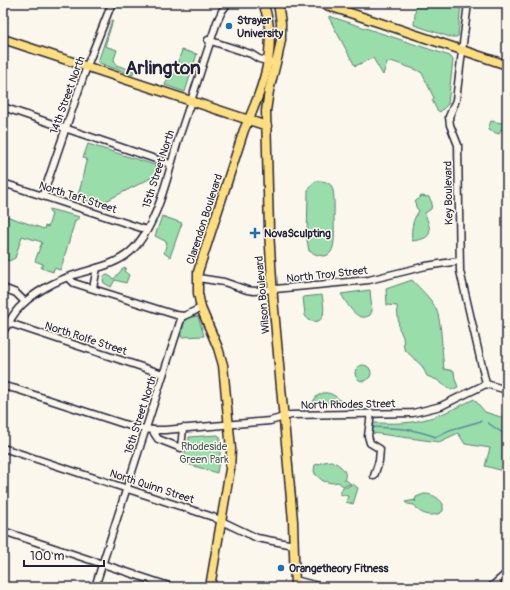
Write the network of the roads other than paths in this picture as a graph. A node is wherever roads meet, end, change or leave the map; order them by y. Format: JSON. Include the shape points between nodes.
{"nodes":[{"id":1,"x":112,"y":3,"type":"edge"},
{"id":2,"x":228,"y":3,"type":"edge"},
{"id":3,"x":263,"y":3,"type":"edge"},
{"id":4,"x":278,"y":3,"type":"edge"},
{"id":5,"x":320,"y":3,"type":"edge"},
{"id":6,"x":468,"y":3,"type":"edge"},
{"id":7,"x":3,"y":39,"type":"edge"},
{"id":8,"x":209,"y":40,"type":"junction"},
{"id":9,"x":462,"y":50,"type":"junction"},
{"id":10,"x":272,"y":63,"type":"junction"},
{"id":11,"x":507,"y":65,"type":"edge"},
{"id":12,"x":87,"y":66,"type":"junction"},
{"id":13,"x":191,"y":101,"type":"junction"},
{"id":14,"x":3,"y":107,"type":"edge"},
{"id":15,"x":248,"y":121,"type":"junction"},
{"id":16,"x":267,"y":126,"type":"junction"},
{"id":17,"x":66,"y":128,"type":"junction"},
{"id":18,"x":170,"y":164,"type":"junction"},
{"id":19,"x":3,"y":183,"type":"edge"},
{"id":20,"x":43,"y":195,"type":"junction"},
{"id":21,"x":147,"y":230,"type":"junction"},
{"id":22,"x":459,"y":261,"type":"junction"},
{"id":23,"x":97,"y":268,"type":"junction"},
{"id":24,"x":68,"y":277,"type":"junction"},
{"id":25,"x":198,"y":278,"type":"junction"},
{"id":26,"x":3,"y":288,"type":"edge"},
{"id":27,"x":93,"y":288,"type":"junction"},
{"id":28,"x":273,"y":290,"type":"junction"},
{"id":29,"x":25,"y":302,"type":"junction"},
{"id":30,"x":201,"y":308,"type":"junction"},
{"id":31,"x":182,"y":316,"type":"junction"},
{"id":32,"x":5,"y":322,"type":"edge"},
{"id":33,"x":3,"y":332,"type":"edge"},
{"id":34,"x":163,"y":374,"type":"junction"},
{"id":35,"x":486,"y":384,"type":"junction"},
{"id":36,"x":3,"y":386,"type":"edge"},
{"id":37,"x":507,"y":390,"type":"edge"},
{"id":38,"x":371,"y":413,"type":"junction"},
{"id":39,"x":284,"y":418,"type":"junction"},
{"id":40,"x":228,"y":425,"type":"junction"},
{"id":41,"x":183,"y":428,"type":"junction"},
{"id":42,"x":145,"y":429,"type":"junction"},
{"id":43,"x":152,"y":430,"type":"junction"},
{"id":44,"x":3,"y":448,"type":"edge"},
{"id":45,"x":374,"y":476,"type":"dead end"},
{"id":46,"x":127,"y":488,"type":"junction"},
{"id":47,"x":221,"y":520,"type":"junction"},
{"id":48,"x":3,"y":531,"type":"edge"},
{"id":49,"x":294,"y":545,"type":"junction"},
{"id":50,"x":102,"y":564,"type":"junction"},
{"id":51,"x":507,"y":573,"type":"edge"},
{"id":52,"x":295,"y":583,"type":"edge"},
{"id":53,"x":94,"y":587,"type":"edge"},
{"id":54,"x":172,"y":587,"type":"edge"},
{"id":55,"x":210,"y":587,"type":"edge"},
{"id":56,"x":322,"y":587,"type":"edge"},
{"id":57,"x":492,"y":587,"type":"edge"}],
"edges":[{"from":1,"to":12,"type":"street","name":"14th Street North"},
{"from":2,"to":8,"type":"street","name":"15th Street North"},
{"from":3,"to":10,"type":"main road","name":"Clarendon Boulevard","via":[[270,29]]},
{"from":4,"to":10,"type":"main road","name":"Wilson Boulevard","via":[[280,48]]},
{"from":5,"to":9,"type":"main road"},
{"from":6,"to":9,"type":"street","name":"Key Boulevard"},
{"from":7,"to":12,"type":"main road"},
{"from":8,"to":10,"type":"street"},
{"from":8,"to":13,"type":"street","name":"15th Street North"},
{"from":9,"to":11,"type":"main road"},
{"from":9,"to":22,"type":"street","name":"Key Boulevard","via":[[456,100],[449,118],[458,145]]},
{"from":10,"to":15,"type":"main road","name":"Clarendon Boulevard"},
{"from":10,"to":16,"type":"main road","name":"Wilson Boulevard","via":[[267,99]]},
{"from":12,"to":13,"type":"main road"},
{"from":12,"to":17,"type":"street","name":"14th Street North"},
{"from":13,"to":15,"type":"main road"},
{"from":13,"to":18,"type":"street","name":"15th Street North"},
{"from":14,"to":17,"type":"street"},
{"from":15,"to":16,"type":"main road"},
{"from":15,"to":25,"type":"main road","name":"Clarendon Boulevard","via":[[199,267]]},
{"from":16,"to":28,"type":"main road","name":"Wilson Boulevard","via":[[269,236]]},
{"from":17,"to":18,"type":"street"},
{"from":17,"to":20,"type":"street","name":"14th Street North"},
{"from":18,"to":21,"type":"street","name":"15th Street North"},
{"from":19,"to":20,"type":"street","name":"North Taft Street"},
{"from":20,"to":21,"type":"street","name":"North Taft Street"},
{"from":21,"to":23,"type":"street","name":"15th Street North","via":[[139,243],[123,257]]},
{"from":22,"to":28,"type":"street","name":"North Troy Street","via":[[369,280]]},
{"from":22,"to":35,"type":"street","name":"Key Boulevard"},
{"from":23,"to":24,"type":"street","name":"15th Street North"},
{"from":23,"to":27,"type":"street"},
{"from":24,"to":27,"type":"street","via":[[74,282]]},
{"from":24,"to":29,"type":"street"},
{"from":25,"to":28,"type":"street","name":"North Troy Street","via":[[224,282],[251,291]]},
{"from":25,"to":30,"type":"main road","name":"Clarendon Boulevard"},
{"from":26,"to":29,"type":"street","via":[[16,293]]},
{"from":27,"to":31,"type":"street"},
{"from":28,"to":39,"type":"main road","name":"Wilson Boulevard"},
{"from":29,"to":32,"type":"street"},
{"from":30,"to":31,"type":"street"},
{"from":30,"to":40,"type":"main road","name":"Clarendon Boulevard","via":[[220,355]]},
{"from":31,"to":34,"type":"street","name":"16th Street North"},
{"from":32,"to":33,"type":"street"},
{"from":32,"to":34,"type":"street","name":"North Rolfe Street"},
{"from":34,"to":42,"type":"street","name":"16th Street North"},
{"from":35,"to":37,"type":"street"},
{"from":35,"to":38,"type":"street","name":"North Rhodes Street","via":[[430,410],[413,413]]},
{"from":36,"to":42,"type":"street","name":"North Rhodes Street"},
{"from":38,"to":39,"type":"street","name":"North Rhodes Street","via":[[291,415]]},
{"from":38,"to":45,"type":"street","via":[[368,436],[370,442],[380,449]]},
{"from":39,"to":40,"type":"street","name":"North Rhodes Street"},
{"from":39,"to":49,"type":"main road","name":"Wilson Boulevard"},
{"from":40,"to":41,"type":"street","name":"North Rhodes Street"},
{"from":40,"to":47,"type":"main road","name":"Clarendon Boulevard","via":[[230,469]]},
{"from":41,"to":43,"type":"street","name":"North Rhodes Street"},
{"from":41,"to":43,"type":"street","via":[[181,448],[158,439]]},
{"from":42,"to":43,"type":"street","name":"North Rhodes Street"},
{"from":42,"to":46,"type":"street","name":"16th Street North"},
{"from":44,"to":46,"type":"street","name":"North Quinn Street"},
{"from":46,"to":47,"type":"street","name":"North Quinn Street"},
{"from":46,"to":50,"type":"street","name":"16th Street North"},
{"from":47,"to":49,"type":"street","name":"North Quinn Street","via":[[258,538]]},
{"from":47,"to":55,"type":"main road","name":"Clarendon Boulevard"},
{"from":48,"to":50,"type":"street"},
{"from":49,"to":52,"type":"main road","name":"Wilson Boulevard"},
{"from":50,"to":53,"type":"street","name":"16th Street North"},
{"from":50,"to":54,"type":"street"},
{"from":51,"to":57,"type":"street"},
{"from":52,"to":56,"type":"street"}]}
